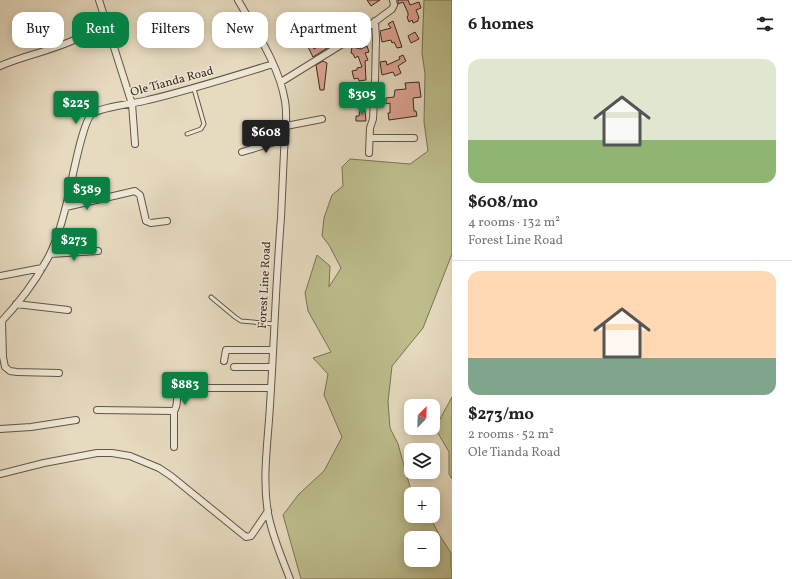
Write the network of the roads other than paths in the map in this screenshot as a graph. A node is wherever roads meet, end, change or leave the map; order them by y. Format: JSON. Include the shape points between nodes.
{"nodes":[{"id":1,"x":99,"y":0,"type":"edge"},
{"id":2,"x":238,"y":0,"type":"edge"},
{"id":3,"x":393,"y":0,"type":"edge"},
{"id":4,"x":103,"y":12,"type":"edge"},
{"id":5,"x":375,"y":21,"type":"junction"},
{"id":6,"x":72,"y":41,"type":"edge"},
{"id":7,"x":115,"y":48,"type":"edge"},
{"id":8,"x":273,"y":64,"type":"junction"},
{"id":9,"x":0,"y":66,"type":"edge"},
{"id":10,"x":281,"y":82,"type":"junction"},
{"id":11,"x":194,"y":89,"type":"junction"},
{"id":12,"x":132,"y":104,"type":"junction"},
{"id":13,"x":322,"y":119,"type":"dead end"},
{"id":14,"x":286,"y":126,"type":"junction"},
{"id":15,"x":187,"y":134,"type":"dead end"},
{"id":16,"x":370,"y":138,"type":"junction"},
{"id":17,"x":414,"y":138,"type":"dead end"},
{"id":18,"x":285,"y":139,"type":"junction"},
{"id":19,"x":135,"y":144,"type":"dead end"},
{"id":20,"x":242,"y":152,"type":"dead end"},
{"id":21,"x":369,"y":153,"type":"dead end"},
{"id":22,"x":66,"y":206,"type":"junction"},
{"id":23,"x":167,"y":221,"type":"dead end"},
{"id":24,"x":98,"y":251,"type":"dead end"},
{"id":25,"x":50,"y":254,"type":"junction"},
{"id":26,"x":42,"y":268,"type":"junction"},
{"id":27,"x":0,"y":276,"type":"edge"},
{"id":28,"x":211,"y":297,"type":"dead end"},
{"id":29,"x":16,"y":304,"type":"junction"},
{"id":30,"x":68,"y":310,"type":"dead end"},
{"id":31,"x":1,"y":322,"type":"edge"},
{"id":32,"x":274,"y":324,"type":"junction"},
{"id":33,"x":273,"y":350,"type":"junction"},
{"id":34,"x":224,"y":361,"type":"dead end"},
{"id":35,"x":234,"y":367,"type":"dead end"},
{"id":36,"x":272,"y":367,"type":"junction"},
{"id":37,"x":59,"y":373,"type":"dead end"},
{"id":38,"x":271,"y":388,"type":"junction"},
{"id":39,"x":97,"y":410,"type":"dead end"},
{"id":40,"x":174,"y":411,"type":"junction"},
{"id":41,"x":76,"y":420,"type":"dead end"},
{"id":42,"x":0,"y":429,"type":"edge"},
{"id":43,"x":174,"y":447,"type":"dead end"},
{"id":44,"x":0,"y":474,"type":"edge"},
{"id":45,"x":268,"y":511,"type":"junction"},
{"id":46,"x":290,"y":579,"type":"edge"}],
"edges":[{"from":1,"to":4,"type":"street"},
{"from":2,"to":8,"type":"street","name":"Forest Line Road"},
{"from":3,"to":5,"type":"street","via":[[392,9]]},
{"from":5,"to":10,"type":"street"},
{"from":5,"to":16,"type":"street","via":[[375,82]]},
{"from":6,"to":9,"type":"street"},
{"from":7,"to":12,"type":"street"},
{"from":8,"to":10,"type":"street","name":"Forest Line Road"},
{"from":8,"to":11,"type":"street","name":"Ole Tianda Road"},
{"from":10,"to":14,"type":"street","name":"Forest Line Road"},
{"from":11,"to":12,"type":"street","name":"Ole Tianda Road"},
{"from":11,"to":15,"type":"lane","via":[[204,124],[201,129]]},
{"from":12,"to":19,"type":"street"},
{"from":12,"to":22,"type":"street","name":"Ole Tianda Road","via":[[102,110],[89,117]]},
{"from":13,"to":14,"type":"street"},
{"from":14,"to":18,"type":"street","name":"Forest Line Road"},
{"from":16,"to":17,"type":"street"},
{"from":16,"to":21,"type":"street"},
{"from":18,"to":20,"type":"street"},
{"from":18,"to":32,"type":"street","name":"Forest Line Road"},
{"from":22,"to":23,"type":"street","via":[[135,191],[140,195],[146,221]]},
{"from":22,"to":25,"type":"street","name":"Ole Tianda Road"},
{"from":24,"to":25,"type":"street"},
{"from":25,"to":26,"type":"street","name":"Ole Tianda Road"},
{"from":26,"to":27,"type":"street"},
{"from":26,"to":29,"type":"street","name":"Ole Tianda Road"},
{"from":28,"to":32,"type":"lane","via":[[241,320]]},
{"from":29,"to":30,"type":"street"},
{"from":29,"to":31,"type":"street","name":"Ole Tianda Road"},
{"from":31,"to":37,"type":"street","via":[[5,368],[17,372]]},
{"from":32,"to":33,"type":"street","name":"Forest Line Road"},
{"from":33,"to":34,"type":"street","via":[[226,350]]},
{"from":33,"to":36,"type":"street","name":"Forest Line Road"},
{"from":35,"to":36,"type":"street"},
{"from":36,"to":38,"type":"street","name":"Forest Line Road"},
{"from":38,"to":40,"type":"street","via":[[180,386]]},
{"from":38,"to":45,"type":"street","name":"Forest Line Road","via":[[265,468]]},
{"from":39,"to":40,"type":"street"},
{"from":40,"to":43,"type":"street"},
{"from":41,"to":42,"type":"street"},
{"from":44,"to":45,"type":"street","via":[[59,460],[112,453],[130,456],[159,468],[246,537],[251,536]]},
{"from":45,"to":46,"type":"street","name":"Forest Line Road"}]}
